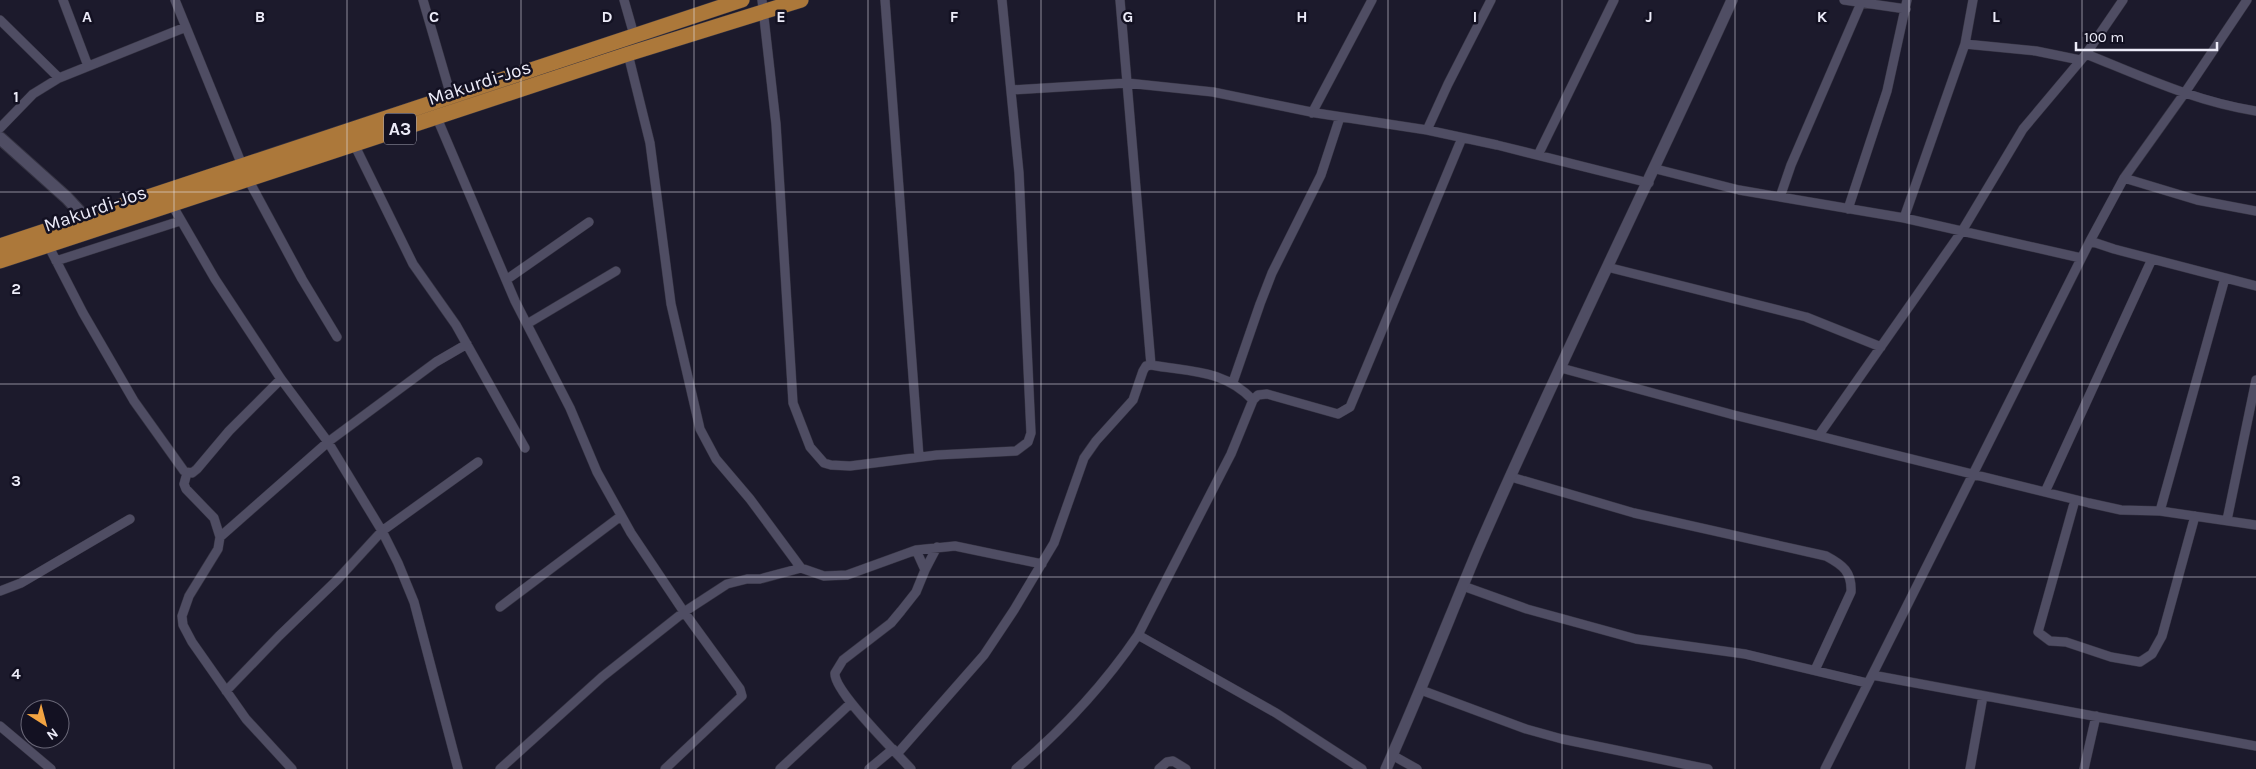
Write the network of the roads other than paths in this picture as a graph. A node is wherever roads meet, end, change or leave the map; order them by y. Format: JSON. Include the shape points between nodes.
{"nodes":[{"id":1,"x":63,"y":0,"type":"edge"},
{"id":2,"x":175,"y":0,"type":"edge"},
{"id":3,"x":423,"y":0,"type":"edge"},
{"id":4,"x":624,"y":0,"type":"edge"},
{"id":5,"x":742,"y":0,"type":"edge"},
{"id":6,"x":801,"y":0,"type":"edge"},
{"id":7,"x":885,"y":0,"type":"edge"},
{"id":8,"x":1002,"y":0,"type":"edge"},
{"id":9,"x":1120,"y":0,"type":"edge"},
{"id":10,"x":1372,"y":0,"type":"edge"},
{"id":11,"x":1492,"y":0,"type":"edge"},
{"id":12,"x":1614,"y":0,"type":"edge"},
{"id":13,"x":1732,"y":0,"type":"edge"},
{"id":14,"x":1844,"y":0,"type":"edge"},
{"id":15,"x":1973,"y":0,"type":"edge"},
{"id":16,"x":2124,"y":0,"type":"edge"},
{"id":17,"x":2246,"y":0,"type":"edge"},
{"id":18,"x":1861,"y":3,"type":"junction"},
{"id":19,"x":1906,"y":5,"type":"edge"},
{"id":20,"x":763,"y":6,"type":"edge"},
{"id":21,"x":0,"y":20,"type":"edge"},
{"id":22,"x":186,"y":26,"type":"junction"},
{"id":23,"x":634,"y":35,"type":"junction"},
{"id":24,"x":1965,"y":44,"type":"junction"},
{"id":25,"x":628,"y":54,"type":"junction"},
{"id":26,"x":2083,"y":57,"type":"junction"},
{"id":27,"x":88,"y":66,"type":"junction"},
{"id":28,"x":59,"y":78,"type":"junction"},
{"id":29,"x":1127,"y":83,"type":"junction"},
{"id":30,"x":1011,"y":90,"type":"junction"},
{"id":31,"x":2184,"y":94,"type":"junction"},
{"id":32,"x":451,"y":96,"type":"junction"},
{"id":33,"x":2256,"y":111,"type":"edge"},
{"id":34,"x":1312,"y":113,"type":"junction"},
{"id":35,"x":1340,"y":117,"type":"junction"},
{"id":36,"x":437,"y":118,"type":"junction"},
{"id":37,"x":0,"y":128,"type":"edge"},
{"id":38,"x":1427,"y":130,"type":"junction"},
{"id":39,"x":0,"y":138,"type":"edge"},
{"id":40,"x":1462,"y":138,"type":"junction"},
{"id":41,"x":354,"y":144,"type":"junction"},
{"id":42,"x":1538,"y":156,"type":"junction"},
{"id":43,"x":1656,"y":169,"type":"junction"},
{"id":44,"x":245,"y":172,"type":"junction"},
{"id":45,"x":2124,"y":178,"type":"junction"},
{"id":46,"x":1649,"y":183,"type":"junction"},
{"id":47,"x":1780,"y":197,"type":"junction"},
{"id":48,"x":171,"y":204,"type":"junction"},
{"id":49,"x":1848,"y":209,"type":"junction"},
{"id":50,"x":2256,"y":211,"type":"edge"},
{"id":51,"x":1904,"y":218,"type":"junction"},
{"id":52,"x":180,"y":220,"type":"junction"},
{"id":53,"x":590,"y":222,"type":"dead end"},
{"id":54,"x":91,"y":224,"type":"junction"},
{"id":55,"x":1962,"y":231,"type":"junction"},
{"id":56,"x":2090,"y":241,"type":"junction"},
{"id":57,"x":108,"y":243,"type":"junction"},
{"id":58,"x":48,"y":245,"type":"junction"},
{"id":59,"x":0,"y":246,"type":"edge"},
{"id":60,"x":2081,"y":258,"type":"junction"},
{"id":61,"x":2152,"y":259,"type":"junction"},
{"id":62,"x":0,"y":261,"type":"edge"},
{"id":63,"x":56,"y":261,"type":"junction"},
{"id":64,"x":1607,"y":268,"type":"junction"},
{"id":65,"x":616,"y":271,"type":"dead end"},
{"id":66,"x":2225,"y":278,"type":"junction"},
{"id":67,"x":506,"y":280,"type":"junction"},
{"id":68,"x":2256,"y":286,"type":"edge"},
{"id":69,"x":527,"y":324,"type":"junction"},
{"id":70,"x":337,"y":337,"type":"dead end"},
{"id":71,"x":467,"y":344,"type":"junction"},
{"id":72,"x":1881,"y":347,"type":"junction"},
{"id":73,"x":1151,"y":365,"type":"junction"},
{"id":74,"x":1561,"y":368,"type":"junction"},
{"id":75,"x":281,"y":380,"type":"junction"},
{"id":76,"x":2256,"y":380,"type":"edge"},
{"id":77,"x":1233,"y":382,"type":"junction"},
{"id":78,"x":1253,"y":400,"type":"junction"},
{"id":79,"x":1819,"y":435,"type":"junction"},
{"id":80,"x":328,"y":442,"type":"junction"},
{"id":81,"x":525,"y":448,"type":"dead end"},
{"id":82,"x":919,"y":457,"type":"junction"},
{"id":83,"x":478,"y":462,"type":"dead end"},
{"id":84,"x":187,"y":473,"type":"junction"},
{"id":85,"x":1972,"y":473,"type":"junction"},
{"id":86,"x":1511,"y":477,"type":"junction"},
{"id":87,"x":2045,"y":492,"type":"junction"},
{"id":88,"x":2075,"y":500,"type":"junction"},
{"id":89,"x":2160,"y":511,"type":"junction"},
{"id":90,"x":621,"y":516,"type":"junction"},
{"id":91,"x":2195,"y":516,"type":"junction"},
{"id":92,"x":130,"y":519,"type":"dead end"},
{"id":93,"x":2227,"y":520,"type":"junction"},
{"id":94,"x":2256,"y":525,"type":"edge"},
{"id":95,"x":382,"y":531,"type":"junction"},
{"id":96,"x":220,"y":538,"type":"junction"},
{"id":97,"x":937,"y":547,"type":"junction"},
{"id":98,"x":916,"y":550,"type":"junction"},
{"id":99,"x":1042,"y":564,"type":"junction"},
{"id":100,"x":801,"y":568,"type":"junction"},
{"id":101,"x":925,"y":570,"type":"junction"},
{"id":102,"x":1464,"y":586,"type":"junction"},
{"id":103,"x":0,"y":591,"type":"edge"},
{"id":104,"x":500,"y":607,"type":"dead end"},
{"id":105,"x":684,"y":612,"type":"junction"},
{"id":106,"x":1138,"y":636,"type":"junction"},
{"id":107,"x":1815,"y":670,"type":"junction"},
{"id":108,"x":1869,"y":679,"type":"junction"},
{"id":109,"x":1421,"y":690,"type":"junction"},
{"id":110,"x":226,"y":691,"type":"junction"},
{"id":111,"x":1983,"y":696,"type":"junction"},
{"id":112,"x":851,"y":703,"type":"junction"},
{"id":113,"x":2096,"y":716,"type":"junction"},
{"id":114,"x":1,"y":728,"type":"edge"},
{"id":115,"x":2256,"y":746,"type":"edge"},
{"id":116,"x":895,"y":751,"type":"junction"},
{"id":117,"x":1392,"y":755,"type":"junction"},
{"id":118,"x":51,"y":769,"type":"edge"},
{"id":119,"x":292,"y":769,"type":"edge"},
{"id":120,"x":458,"y":769,"type":"edge"},
{"id":121,"x":500,"y":769,"type":"edge"},
{"id":122,"x":665,"y":769,"type":"edge"},
{"id":123,"x":780,"y":769,"type":"edge"},
{"id":124,"x":869,"y":769,"type":"edge"},
{"id":125,"x":911,"y":769,"type":"edge"},
{"id":126,"x":1016,"y":769,"type":"edge"},
{"id":127,"x":1159,"y":769,"type":"edge"},
{"id":128,"x":1186,"y":769,"type":"edge"},
{"id":129,"x":1362,"y":769,"type":"edge"},
{"id":130,"x":1386,"y":769,"type":"edge"},
{"id":131,"x":1417,"y":769,"type":"edge"},
{"id":132,"x":1708,"y":769,"type":"edge"},
{"id":133,"x":1825,"y":769,"type":"edge"},
{"id":134,"x":1970,"y":769,"type":"edge"},
{"id":135,"x":2084,"y":769,"type":"edge"}],
"edges":[{"from":1,"to":27,"type":"street"},
{"from":2,"to":22,"type":"street"},
{"from":3,"to":32,"type":"street"},
{"from":4,"to":23,"type":"street"},
{"from":5,"to":23,"type":"highway","name":"Makurdi-Jos","number":"A3"},
{"from":6,"to":20,"type":"highway","name":"Makurdi-Jos","number":"A3"},
{"from":7,"to":82,"type":"street"},
{"from":8,"to":30,"type":"street"},
{"from":9,"to":29,"type":"street"},
{"from":10,"to":34,"type":"street"},
{"from":11,"to":38,"type":"street"},
{"from":12,"to":42,"type":"street"},
{"from":13,"to":43,"type":"street"},
{"from":14,"to":18,"type":"street"},
{"from":15,"to":24,"type":"street"},
{"from":16,"to":26,"type":"street"},
{"from":17,"to":31,"type":"street"},
{"from":18,"to":19,"type":"street"},
{"from":18,"to":47,"type":"street"},
{"from":19,"to":49,"type":"street","via":[[1887,92]]},
{"from":20,"to":25,"type":"highway","name":"Makurdi-Jos","number":"A3"},
{"from":20,"to":82,"type":"street","via":[[776,124],[792,403],[810,447],[824,463],[850,466]]},
{"from":21,"to":28,"type":"street"},
{"from":22,"to":27,"type":"street"},
{"from":22,"to":44,"type":"street"},
{"from":23,"to":32,"type":"highway","name":"Makurdi-Jos","number":"A3"},
{"from":24,"to":26,"type":"street"},
{"from":24,"to":51,"type":"street"},
{"from":25,"to":36,"type":"highway","name":"Makurdi-Jos","number":"A3"},
{"from":25,"to":100,"type":"street","via":[[650,143],[671,304],[700,429],[716,459]]},
{"from":26,"to":31,"type":"street"},
{"from":26,"to":55,"type":"street","via":[[2023,129]]},
{"from":27,"to":28,"type":"street"},
{"from":28,"to":37,"type":"street","via":[[33,94]]},
{"from":29,"to":30,"type":"street"},
{"from":29,"to":34,"type":"street","via":[[1213,92]]},
{"from":29,"to":73,"type":"street"},
{"from":30,"to":82,"type":"street","via":[[1019,173],[1032,433],[1028,442],[1016,451]]},
{"from":31,"to":33,"type":"street"},
{"from":31,"to":45,"type":"street"},
{"from":32,"to":44,"type":"highway","name":"Makurdi-Jos","number":"A3"},
{"from":34,"to":35,"type":"street"},
{"from":35,"to":38,"type":"street"},
{"from":35,"to":77,"type":"street","via":[[1321,175],[1272,273]]},
{"from":36,"to":41,"type":"highway","name":"Makurdi-Jos","number":"A3"},
{"from":36,"to":67,"type":"street"},
{"from":38,"to":40,"type":"street"},
{"from":39,"to":54,"type":"main road"},
{"from":40,"to":42,"type":"street"},
{"from":40,"to":78,"type":"street","via":[[1350,407],[1338,414],[1267,394],[1258,395]]},
{"from":41,"to":44,"type":"highway","name":"Makurdi-Jos","number":"A3"},
{"from":41,"to":71,"type":"street","via":[[413,264]]},
{"from":42,"to":46,"type":"street"},
{"from":43,"to":46,"type":"street"},
{"from":43,"to":47,"type":"street"},
{"from":44,"to":48,"type":"highway","name":"Makurdi-Jos","number":"A3"},
{"from":44,"to":54,"type":"highway","name":"Makurdi-Jos","number":"A3"},
{"from":44,"to":70,"type":"street"},
{"from":45,"to":50,"type":"street","via":[[2197,200]]},
{"from":45,"to":56,"type":"street"},
{"from":46,"to":64,"type":"street"},
{"from":47,"to":49,"type":"street"},
{"from":48,"to":52,"type":"street"},
{"from":48,"to":54,"type":"highway","name":"Makurdi-Jos","number":"A3"},
{"from":49,"to":51,"type":"street"},
{"from":51,"to":55,"type":"street"},
{"from":52,"to":57,"type":"street"},
{"from":52,"to":75,"type":"street"},
{"from":53,"to":67,"type":"street"},
{"from":54,"to":57,"type":"street"},
{"from":54,"to":58,"type":"highway","name":"Makurdi-Jos","number":"A3"},
{"from":54,"to":59,"type":"highway","name":"Makurdi-Jos","number":"A3"},
{"from":55,"to":60,"type":"street"},
{"from":55,"to":72,"type":"street"},
{"from":56,"to":60,"type":"street"},
{"from":56,"to":61,"type":"street"},
{"from":57,"to":63,"type":"street"},
{"from":58,"to":62,"type":"highway","name":"Makurdi-Jos","number":"A3"},
{"from":58,"to":63,"type":"street"},
{"from":60,"to":85,"type":"street"},
{"from":61,"to":66,"type":"street"},
{"from":61,"to":87,"type":"street"},
{"from":63,"to":84,"type":"street","via":[[134,401]]},
{"from":64,"to":72,"type":"street","via":[[1806,317]]},
{"from":64,"to":74,"type":"street"},
{"from":65,"to":69,"type":"street"},
{"from":66,"to":68,"type":"street"},
{"from":66,"to":89,"type":"street"},
{"from":67,"to":69,"type":"street"},
{"from":69,"to":90,"type":"street"},
{"from":71,"to":80,"type":"street","via":[[436,362]]},
{"from":71,"to":81,"type":"street"},
{"from":72,"to":79,"type":"street"},
{"from":73,"to":77,"type":"street","via":[[1212,374]]},
{"from":73,"to":99,"type":"street","via":[[1143,371],[1133,400],[1084,458],[1054,543]]},
{"from":74,"to":79,"type":"street"},
{"from":74,"to":86,"type":"street"},
{"from":75,"to":80,"type":"street"},
{"from":75,"to":84,"type":"street","via":[[229,431],[197,469]]},
{"from":76,"to":93,"type":"street"},
{"from":77,"to":78,"type":"street"},
{"from":78,"to":106,"type":"street","via":[[1231,454]]},
{"from":79,"to":85,"type":"street"},
{"from":80,"to":95,"type":"street"},
{"from":80,"to":96,"type":"street"},
{"from":83,"to":95,"type":"street"},
{"from":84,"to":96,"type":"street","via":[[186,489],[214,518]]},
{"from":85,"to":87,"type":"street"},
{"from":85,"to":108,"type":"street"},
{"from":86,"to":102,"type":"street"},
{"from":86,"to":107,"type":"street","via":[[1634,513],[1826,556],[1841,564],[1849,574],[1851,592]]},
{"from":87,"to":88,"type":"street"},
{"from":88,"to":89,"type":"street","via":[[2120,510]]},
{"from":88,"to":91,"type":"street","via":[[2038,632],[2050,641],[2066,642],[2111,657],[2140,662],[2152,654],[2162,636]]},
{"from":89,"to":91,"type":"street"},
{"from":90,"to":104,"type":"street"},
{"from":90,"to":105,"type":"street"},
{"from":91,"to":93,"type":"street"},
{"from":92,"to":103,"type":"street","via":[[21,583]]},
{"from":93,"to":94,"type":"street"},
{"from":95,"to":110,"type":"street"},
{"from":95,"to":120,"type":"street","via":[[414,602]]},
{"from":96,"to":110,"type":"street","via":[[218,549],[189,596],[182,616],[192,642]]},
{"from":97,"to":98,"type":"street"},
{"from":97,"to":99,"type":"street","via":[[955,546]]},
{"from":97,"to":101,"type":"street"},
{"from":98,"to":100,"type":"street","via":[[847,575],[824,576]]},
{"from":98,"to":101,"type":"street"},
{"from":99,"to":116,"type":"street","via":[[984,655]]},
{"from":100,"to":105,"type":"street","via":[[727,584]]},
{"from":101,"to":112,"type":"street","via":[[916,592],[891,623],[837,668],[836,684]]},
{"from":102,"to":107,"type":"street","via":[[1527,609],[1636,639],[1745,654]]},
{"from":102,"to":109,"type":"street"},
{"from":105,"to":121,"type":"street","via":[[602,677]]},
{"from":105,"to":122,"type":"street","via":[[742,696]]},
{"from":106,"to":126,"type":"street","via":[[1069,721]]},
{"from":106,"to":129,"type":"street","via":[[1276,714]]},
{"from":107,"to":108,"type":"street"},
{"from":108,"to":111,"type":"street"},
{"from":108,"to":133,"type":"street"},
{"from":109,"to":117,"type":"street"},
{"from":109,"to":132,"type":"street","via":[[1562,740]]},
{"from":110,"to":119,"type":"street","via":[[246,719]]},
{"from":111,"to":113,"type":"street"},
{"from":111,"to":134,"type":"street"},
{"from":112,"to":116,"type":"street"},
{"from":112,"to":123,"type":"street"},
{"from":113,"to":115,"type":"street"},
{"from":113,"to":135,"type":"street"},
{"from":114,"to":118,"type":"street"},
{"from":116,"to":124,"type":"street"},
{"from":116,"to":125,"type":"street"},
{"from":117,"to":130,"type":"street"},
{"from":117,"to":131,"type":"street"},
{"from":127,"to":128,"type":"street","via":[[1173,761]]}]}
